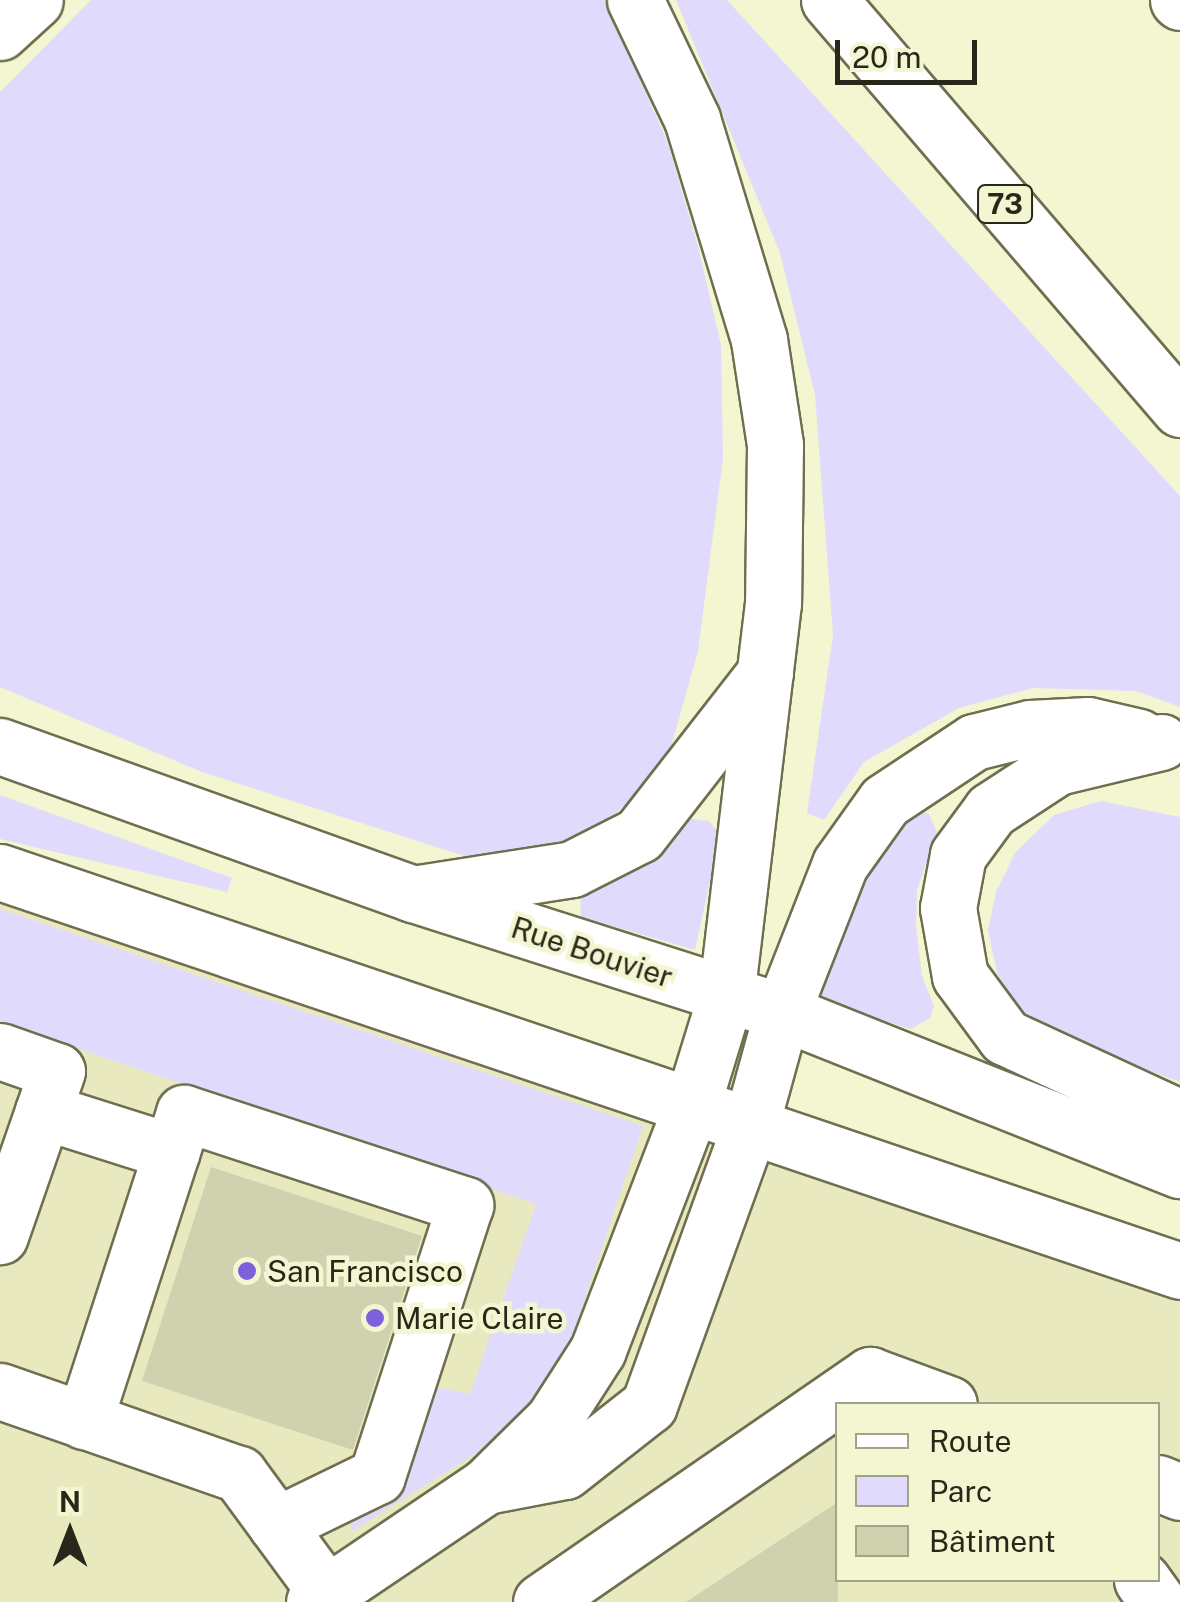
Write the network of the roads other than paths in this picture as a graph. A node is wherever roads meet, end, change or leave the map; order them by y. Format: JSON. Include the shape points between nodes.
{"nodes":[{"id":1,"x":35,"y":0,"type":"edge"},
{"id":2,"x":635,"y":0,"type":"edge"},
{"id":3,"x":830,"y":0,"type":"edge"},
{"id":4,"x":0,"y":32,"type":"edge"},
{"id":5,"x":1180,"y":409,"type":"edge"},
{"id":6,"x":766,"y":671,"type":"junction"},
{"id":7,"x":0,"y":746,"type":"edge"},
{"id":8,"x":1171,"y":747,"type":"edge"},
{"id":9,"x":0,"y":872,"type":"edge"},
{"id":10,"x":413,"y":894,"type":"junction"},
{"id":11,"x":726,"y":996,"type":"junction"},
{"id":12,"x":782,"y":1012,"type":"junction"},
{"id":13,"x":0,"y":1051,"type":"edge"},
{"id":14,"x":694,"y":1102,"type":"junction"},
{"id":15,"x":43,"y":1111,"type":"junction"},
{"id":16,"x":1180,"y":1118,"type":"edge"},
{"id":17,"x":752,"y":1122,"type":"junction"},
{"id":18,"x":172,"y":1152,"type":"junction"},
{"id":19,"x":1180,"y":1170,"type":"edge"},
{"id":20,"x":0,"y":1236,"type":"edge"},
{"id":21,"x":1180,"y":1271,"type":"edge"},
{"id":22,"x":0,"y":1392,"type":"edge"},
{"id":23,"x":944,"y":1402,"type":"edge"},
{"id":24,"x":84,"y":1421,"type":"junction"},
{"id":25,"x":486,"y":1486,"type":"junction"},
{"id":26,"x":276,"y":1524,"type":"junction"},
{"id":27,"x":325,"y":1599,"type":"edge"},
{"id":28,"x":540,"y":1602,"type":"edge"}],
"edges":[{"from":1,"to":4,"type":"main road"},
{"from":2,"to":6,"type":"main road","via":[[692,119],[759,340],[775,445]]},
{"from":3,"to":5,"type":"main road","number":"73"},
{"from":6,"to":10,"type":"main road","via":[[638,835],[572,869]]},
{"from":6,"to":11,"type":"main road"},
{"from":7,"to":10,"type":"main road","name":"Rue Bouvier"},
{"from":8,"to":12,"type":"main road","via":[[1088,724],[1030,728],[974,742],[885,800],[840,864]]},
{"from":8,"to":16,"type":"main road","via":[[1057,767],[991,810],[958,855],[948,908],[960,976],[1005,1037]]},
{"from":9,"to":14,"type":"main road"},
{"from":10,"to":11,"type":"main road","name":"Rue Bouvier"},
{"from":11,"to":12,"type":"main road","name":"Rue Bouvier"},
{"from":11,"to":14,"type":"main road"},
{"from":12,"to":17,"type":"main road"},
{"from":12,"to":19,"type":"main road","name":"Rue Bouvier"},
{"from":13,"to":15,"type":"main road","via":[[57,1071]]},
{"from":14,"to":17,"type":"main road"},
{"from":14,"to":25,"type":"main road","via":[[598,1350],[553,1420]]},
{"from":15,"to":18,"type":"main road"},
{"from":15,"to":20,"type":"main road"},
{"from":17,"to":21,"type":"main road"},
{"from":17,"to":25,"type":"main road","via":[[650,1405],[565,1471]]},
{"from":18,"to":24,"type":"main road"},
{"from":18,"to":26,"type":"main road","via":[[184,1114],[465,1204],[377,1476]]},
{"from":22,"to":24,"type":"main road"},
{"from":23,"to":28,"type":"main road","via":[[870,1375]]},
{"from":24,"to":26,"type":"main road","via":[[238,1474]]},
{"from":25,"to":27,"type":"main road"},
{"from":26,"to":27,"type":"main road"}]}
